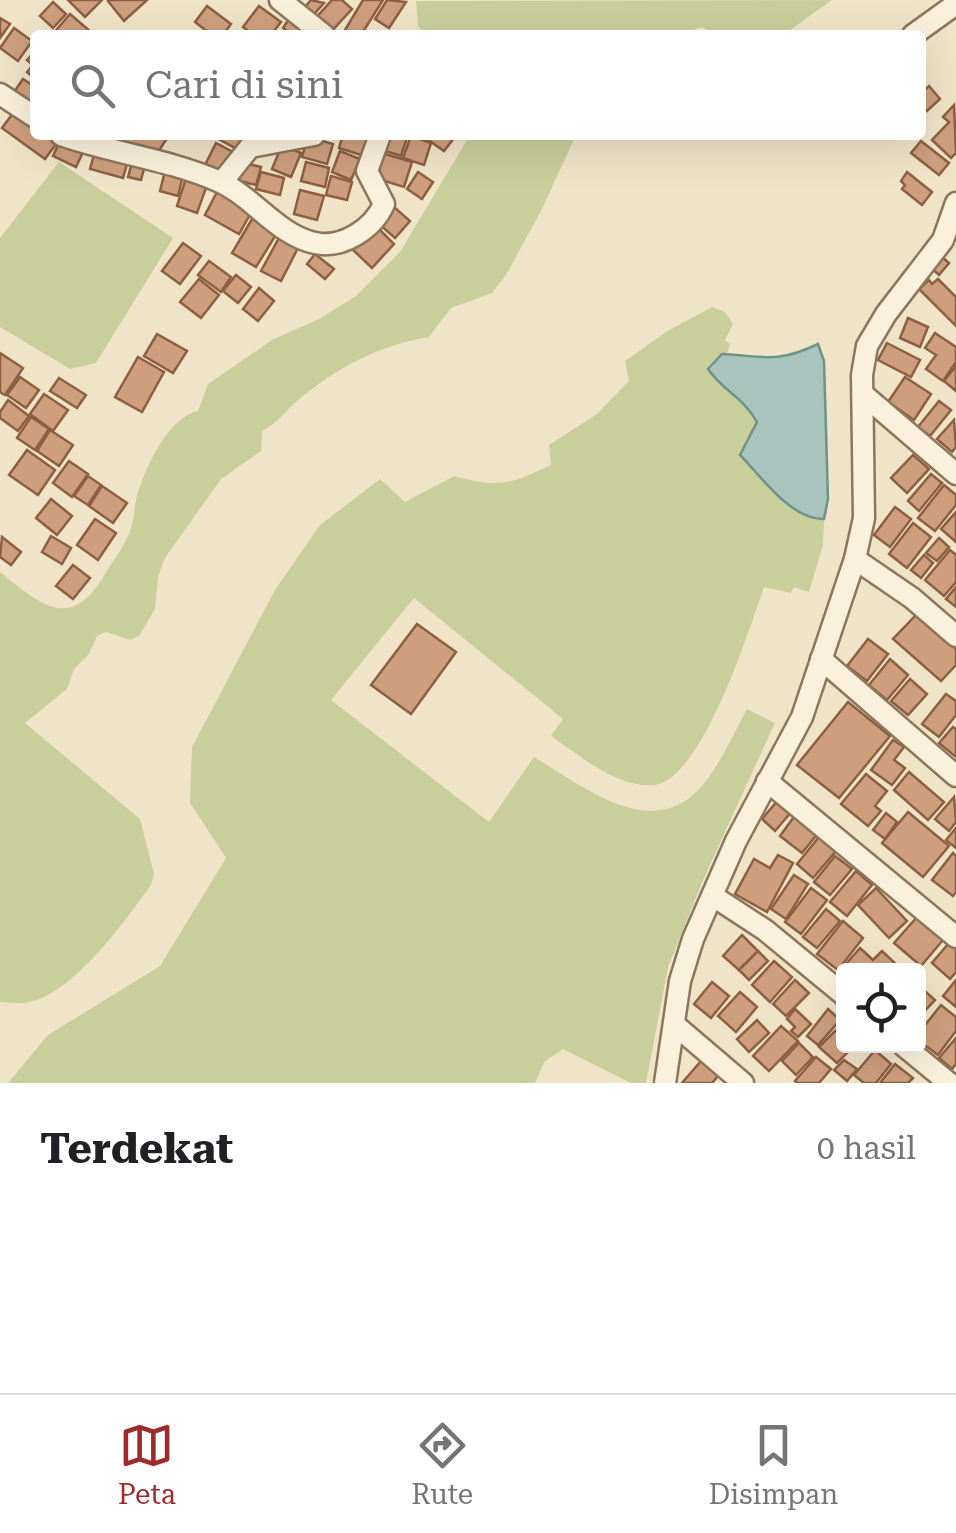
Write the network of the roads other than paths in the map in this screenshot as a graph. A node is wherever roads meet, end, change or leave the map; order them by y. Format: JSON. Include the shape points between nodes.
{"nodes":[{"id":1,"x":280,"y":0,"type":"edge"},
{"id":2,"x":956,"y":4,"type":"edge"},
{"id":3,"x":318,"y":30,"type":"edge"},
{"id":4,"x":920,"y":30,"type":"edge"},
{"id":5,"x":0,"y":94,"type":"edge"},
{"id":6,"x":30,"y":115,"type":"edge"},
{"id":7,"x":81,"y":140,"type":"edge"},
{"id":8,"x":287,"y":140,"type":"edge"},
{"id":9,"x":378,"y":140,"type":"edge"},
{"id":10,"x":222,"y":182,"type":"junction"},
{"id":11,"x":956,"y":202,"type":"edge"},
{"id":12,"x":950,"y":248,"type":"edge"},
{"id":13,"x":864,"y":394,"type":"junction"},
{"id":14,"x":956,"y":474,"type":"edge"},
{"id":15,"x":855,"y":559,"type":"junction"},
{"id":16,"x":956,"y":636,"type":"edge"},
{"id":17,"x":821,"y":660,"type":"junction"},
{"id":18,"x":956,"y":776,"type":"edge"},
{"id":19,"x":767,"y":780,"type":"junction"},
{"id":20,"x":713,"y":896,"type":"junction"},
{"id":21,"x":956,"y":937,"type":"edge"},
{"id":22,"x":836,"y":988,"type":"edge"},
{"id":23,"x":675,"y":1025,"type":"junction"},
{"id":24,"x":913,"y":1053,"type":"edge"},
{"id":25,"x":665,"y":1083,"type":"edge"},
{"id":26,"x":743,"y":1083,"type":"edge"},
{"id":27,"x":949,"y":1083,"type":"edge"}],
"edges":[{"from":1,"to":3,"type":"street"},
{"from":2,"to":4,"type":"street"},
{"from":5,"to":6,"type":"street"},
{"from":7,"to":10,"type":"street"},
{"from":8,"to":10,"type":"street","via":[[250,147]]},
{"from":9,"to":10,"type":"street","via":[[367,171],[384,204],[380,214],[335,245],[312,243],[274,222]]},
{"from":11,"to":12,"type":"street"},
{"from":12,"to":13,"type":"street","via":[[886,314],[867,346]]},
{"from":13,"to":14,"type":"street"},
{"from":13,"to":15,"type":"street","via":[[865,492]]},
{"from":15,"to":16,"type":"street"},
{"from":15,"to":17,"type":"street"},
{"from":17,"to":18,"type":"street"},
{"from":17,"to":19,"type":"street","via":[[802,717]]},
{"from":19,"to":20,"type":"street"},
{"from":19,"to":21,"type":"street"},
{"from":20,"to":22,"type":"street"},
{"from":20,"to":23,"type":"street","via":[[680,981]]},
{"from":23,"to":25,"type":"street"},
{"from":23,"to":26,"type":"street"},
{"from":24,"to":27,"type":"street"}]}
